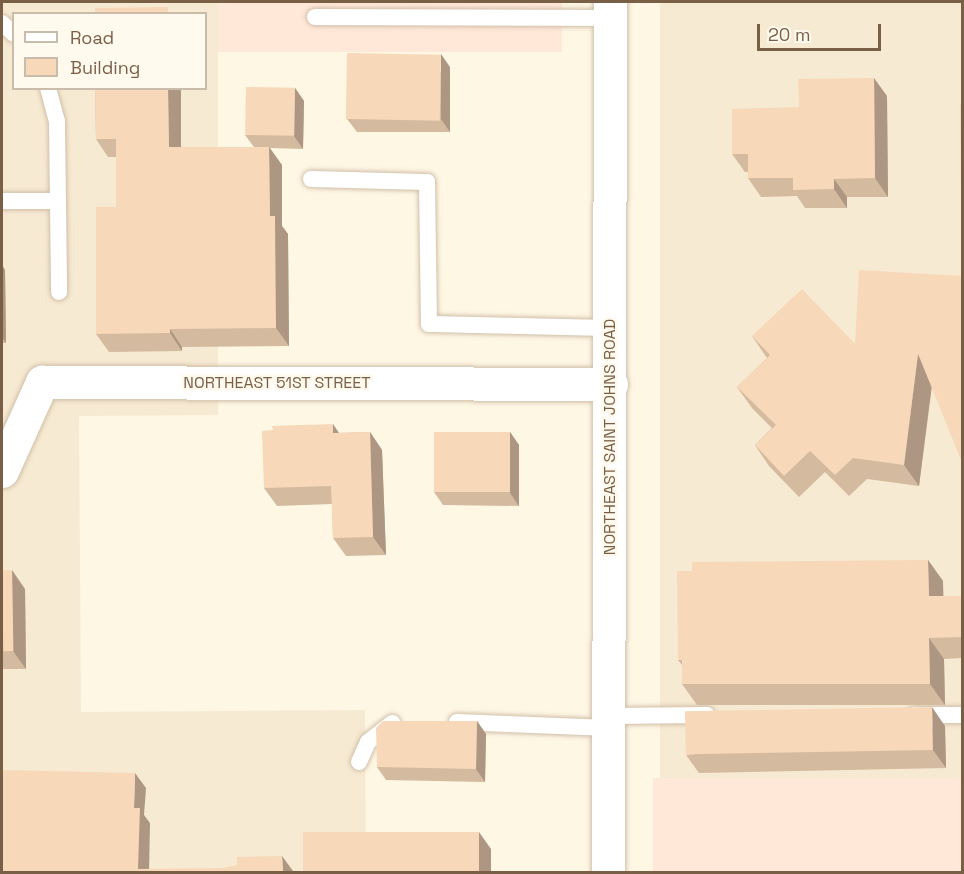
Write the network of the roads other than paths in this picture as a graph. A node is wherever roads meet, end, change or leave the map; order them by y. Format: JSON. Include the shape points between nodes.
{"nodes":[{"id":1,"x":610,"y":10,"type":"edge"},
{"id":2,"x":315,"y":17,"type":"dead end"},
{"id":3,"x":49,"y":90,"type":"edge"},
{"id":4,"x":311,"y":179,"type":"dead end"},
{"id":5,"x":2,"y":201,"type":"edge"},
{"id":6,"x":57,"y":201,"type":"junction"},
{"id":7,"x":59,"y":292,"type":"dead end"},
{"id":8,"x":610,"y":328,"type":"junction"},
{"id":9,"x":611,"y":384,"type":"junction"},
{"id":10,"x":2,"y":471,"type":"edge"},
{"id":11,"x":892,"y":715,"type":"edge"},
{"id":12,"x":963,"y":715,"type":"edge"},
{"id":13,"x":727,"y":716,"type":"edge"},
{"id":14,"x":405,"y":722,"type":"edge"},
{"id":15,"x":440,"y":722,"type":"edge"},
{"id":16,"x":609,"y":722,"type":"junction"},
{"id":17,"x":358,"y":762,"type":"dead end"},
{"id":18,"x":608,"y":873,"type":"edge"}],
"edges":[{"from":1,"to":2,"type":"lane"},
{"from":1,"to":8,"type":"main road","name":"NORTHEAST SAINT JOHNS ROAD"},
{"from":3,"to":6,"type":"lane","via":[[57,121]]},
{"from":4,"to":8,"type":"lane","via":[[427,182],[429,324]]},
{"from":5,"to":6,"type":"lane"},
{"from":6,"to":7,"type":"lane"},
{"from":8,"to":9,"type":"main road","name":"NORTHEAST SAINT JOHNS ROAD"},
{"from":9,"to":10,"type":"main road","name":"NORTHEAST 51ST STREET","via":[[42,382]]},
{"from":9,"to":16,"type":"main road","name":"NORTHEAST SAINT JOHNS ROAD"},
{"from":11,"to":12,"type":"lane"},
{"from":13,"to":16,"type":"lane"},
{"from":14,"to":17,"type":"lane","via":[[388,724],[368,742]]},
{"from":15,"to":16,"type":"lane"},
{"from":16,"to":18,"type":"main road","name":"NORTHEAST SAINT JOHNS ROAD"}]}
